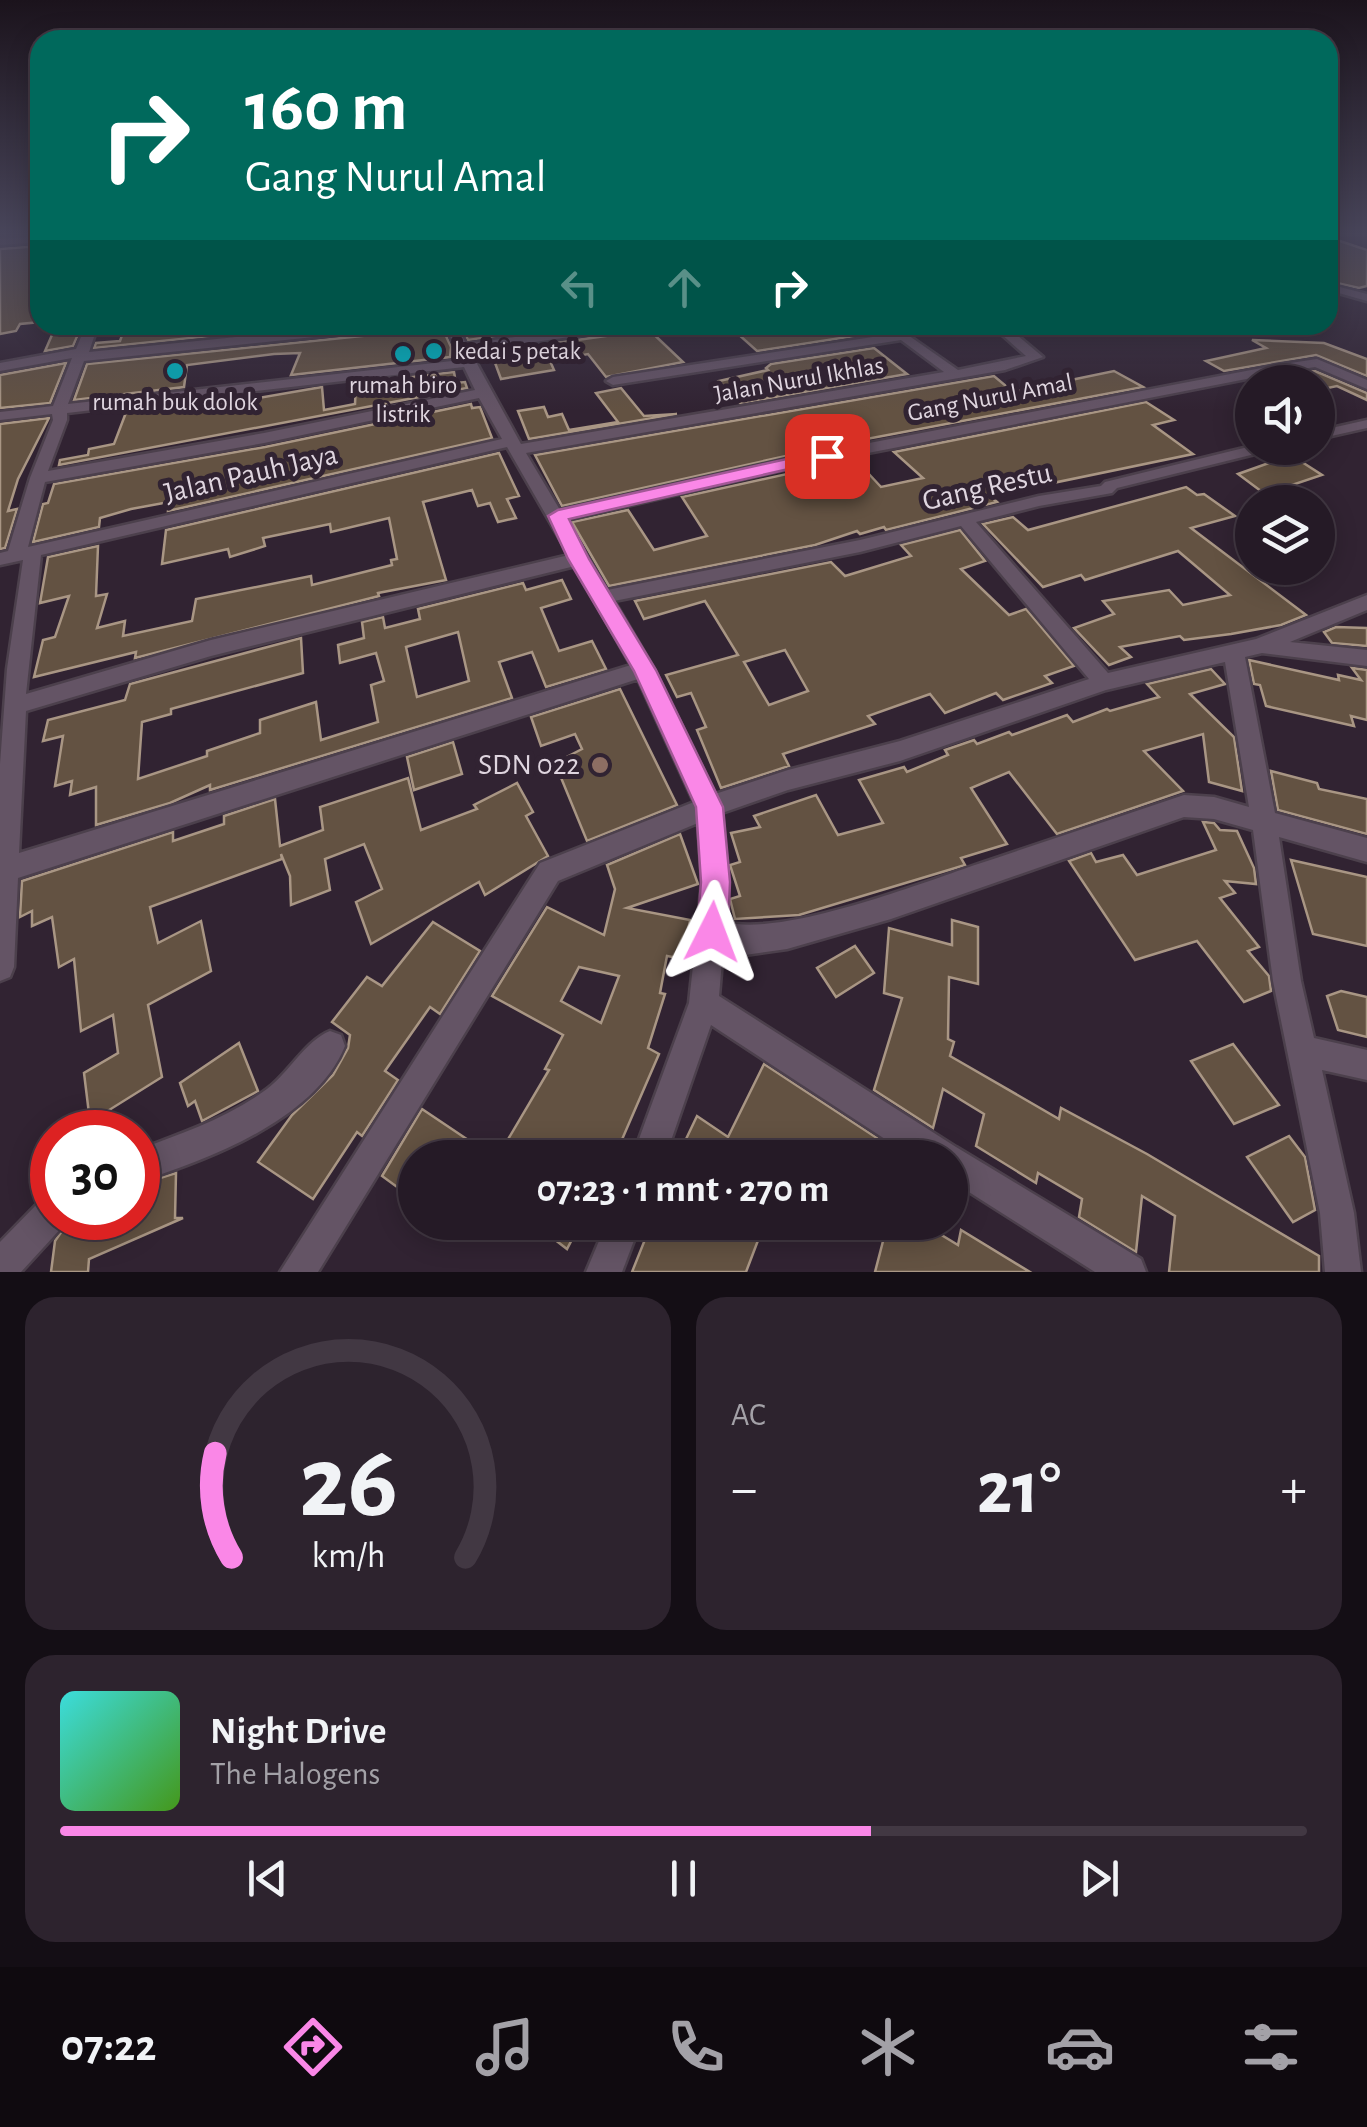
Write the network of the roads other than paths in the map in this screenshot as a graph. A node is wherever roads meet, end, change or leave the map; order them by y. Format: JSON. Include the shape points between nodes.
{"nodes":[{"id":1,"x":89,"y":335,"type":"edge"},
{"id":2,"x":284,"y":335,"type":"edge"},
{"id":3,"x":455,"y":335,"type":"edge"},
{"id":4,"x":574,"y":335,"type":"edge"},
{"id":5,"x":1010,"y":335,"type":"edge"},
{"id":6,"x":904,"y":336,"type":"joint"},
{"id":7,"x":82,"y":354,"type":"junction"},
{"id":8,"x":464,"y":356,"type":"junction"},
{"id":9,"x":0,"y":367,"type":"edge"},
{"id":10,"x":953,"y":373,"type":"junction"},
{"id":11,"x":613,"y":381,"type":"dead end"},
{"id":12,"x":1367,"y":385,"type":"edge"},
{"id":13,"x":483,"y":392,"type":"junction"},
{"id":14,"x":59,"y":408,"type":"junction"},
{"id":15,"x":0,"y":416,"type":"edge"},
{"id":16,"x":1367,"y":424,"type":"edge"},
{"id":17,"x":1335,"y":431,"type":"edge"},
{"id":18,"x":517,"y":445,"type":"junction"},
{"id":19,"x":1235,"y":455,"type":"edge"},
{"id":20,"x":38,"y":478,"type":"junction"},
{"id":21,"x":558,"y":516,"type":"junction"},
{"id":22,"x":965,"y":520,"type":"junction"},
{"id":23,"x":16,"y":555,"type":"edge"},
{"id":24,"x":578,"y":559,"type":"junction"},
{"id":25,"x":603,"y":596,"type":"junction"},
{"id":26,"x":1367,"y":602,"type":"edge"},
{"id":27,"x":1247,"y":649,"type":"junction"},
{"id":28,"x":1367,"y":658,"type":"edge"},
{"id":29,"x":644,"y":670,"type":"junction"},
{"id":30,"x":8,"y":671,"type":"edge"},
{"id":31,"x":1104,"y":682,"type":"junction"},
{"id":32,"x":14,"y":706,"type":"junction"},
{"id":33,"x":710,"y":807,"type":"junction"},
{"id":34,"x":1263,"y":822,"type":"junction"},
{"id":35,"x":1367,"y":850,"type":"edge"},
{"id":36,"x":4,"y":870,"type":"junction"},
{"id":37,"x":712,"y":932,"type":"junction"},
{"id":38,"x":0,"y":967,"type":"edge"},
{"id":39,"x":704,"y":1003,"type":"junction"},
{"id":40,"x":330,"y":1046,"type":"dead end"},
{"id":41,"x":1304,"y":1051,"type":"junction"},
{"id":42,"x":1367,"y":1066,"type":"edge"},
{"id":43,"x":655,"y":1140,"type":"edge"},
{"id":44,"x":917,"y":1140,"type":"edge"},
{"id":45,"x":160,"y":1157,"type":"edge"},
{"id":46,"x":968,"y":1172,"type":"edge"},
{"id":47,"x":30,"y":1236,"type":"edge"},
{"id":48,"x":617,"y":1240,"type":"edge"},
{"id":49,"x":0,"y":1268,"type":"edge"},
{"id":50,"x":298,"y":1272,"type":"edge"},
{"id":51,"x":604,"y":1272,"type":"edge"},
{"id":52,"x":1128,"y":1272,"type":"edge"},
{"id":53,"x":1343,"y":1272,"type":"edge"}],
"edges":[{"from":1,"to":7,"type":"street"},
{"from":2,"to":7,"type":"street"},
{"from":3,"to":8,"type":"street"},
{"from":4,"to":8,"type":"street"},
{"from":5,"to":10,"type":"street","name":"Jalan Nurul Ikhlas","via":[[1036,357]]},
{"from":6,"to":10,"type":"street"},
{"from":6,"to":11,"type":"street"},
{"from":7,"to":9,"type":"street"},
{"from":7,"to":14,"type":"street"},
{"from":8,"to":13,"type":"street"},
{"from":8,"to":14,"type":"street"},
{"from":10,"to":18,"type":"street","name":"Jalan Nurul Ikhlas","via":[[790,405]]},
{"from":12,"to":21,"type":"street","name":"Gang Nurul Amal","via":[[1317,363],[809,459]]},
{"from":13,"to":18,"type":"street"},
{"from":13,"to":20,"type":"street"},
{"from":14,"to":15,"type":"street"},
{"from":14,"to":20,"type":"street"},
{"from":16,"to":17,"type":"street"},
{"from":18,"to":21,"type":"street"},
{"from":18,"to":23,"type":"street","name":"Jalan Pauh Jaya"},
{"from":19,"to":22,"type":"street","name":"Gang Restu"},
{"from":20,"to":23,"type":"street"},
{"from":21,"to":24,"type":"street"},
{"from":22,"to":25,"type":"street","name":"Gang Restu"},
{"from":22,"to":31,"type":"street"},
{"from":23,"to":30,"type":"street"},
{"from":24,"to":25,"type":"street"},
{"from":24,"to":32,"type":"street","via":[[211,648]]},
{"from":25,"to":29,"type":"street"},
{"from":26,"to":27,"type":"street"},
{"from":27,"to":28,"type":"street"},
{"from":27,"to":31,"type":"street"},
{"from":27,"to":34,"type":"street"},
{"from":29,"to":33,"type":"street"},
{"from":29,"to":36,"type":"street"},
{"from":30,"to":32,"type":"street"},
{"from":31,"to":33,"type":"street"},
{"from":32,"to":36,"type":"street"},
{"from":33,"to":37,"type":"street"},
{"from":33,"to":50,"type":"street","via":[[549,872]]},
{"from":34,"to":35,"type":"street"},
{"from":34,"to":37,"type":"street","via":[[1184,806],[787,936],[746,941]]},
{"from":34,"to":41,"type":"street"},
{"from":36,"to":38,"type":"street"},
{"from":37,"to":39,"type":"street"},
{"from":39,"to":43,"type":"street"},
{"from":39,"to":44,"type":"street"},
{"from":40,"to":45,"type":"street","via":[[266,1109]]},
{"from":41,"to":42,"type":"street"},
{"from":41,"to":53,"type":"street"},
{"from":46,"to":52,"type":"street"},
{"from":47,"to":49,"type":"street"},
{"from":48,"to":51,"type":"street"}]}
